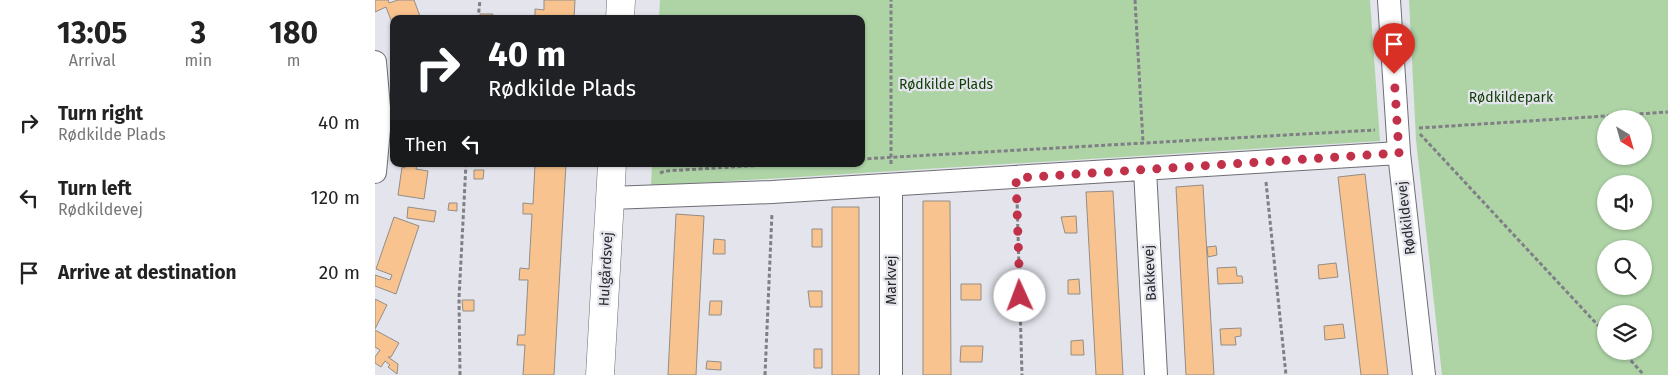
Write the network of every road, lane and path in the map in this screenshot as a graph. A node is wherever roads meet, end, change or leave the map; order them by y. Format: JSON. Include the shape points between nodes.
{"nodes":[{"id":1,"x":480,"y":0,"type":"edge"},
{"id":2,"x":621,"y":0,"type":"edge"},
{"id":3,"x":891,"y":0,"type":"edge"},
{"id":4,"x":1135,"y":0,"type":"edge"},
{"id":5,"x":1389,"y":0,"type":"edge"},
{"id":6,"x":478,"y":15,"type":"edge"},
{"id":7,"x":620,"y":15,"type":"edge"},
{"id":8,"x":375,"y":62,"type":"edge"},
{"id":9,"x":1668,"y":112,"type":"edge"},
{"id":10,"x":1398,"y":129,"type":"junction"},
{"id":11,"x":1143,"y":142,"type":"junction"},
{"id":12,"x":1399,"y":153,"type":"junction"},
{"id":13,"x":891,"y":158,"type":"junction"},
{"id":14,"x":865,"y":159,"type":"edge"},
{"id":15,"x":1265,"y":162,"type":"junction"},
{"id":16,"x":466,"y":167,"type":"edge"},
{"id":17,"x":612,"y":167,"type":"edge"},
{"id":18,"x":1145,"y":170,"type":"junction"},
{"id":19,"x":375,"y":172,"type":"edge"},
{"id":20,"x":1016,"y":178,"type":"junction"},
{"id":21,"x":891,"y":185,"type":"junction"},
{"id":22,"x":773,"y":192,"type":"junction"},
{"id":23,"x":610,"y":198,"type":"junction"},
{"id":24,"x":1597,"y":324,"type":"edge"},
{"id":25,"x":1630,"y":360,"type":"edge"},
{"id":26,"x":460,"y":375,"type":"edge"},
{"id":27,"x":600,"y":375,"type":"edge"},
{"id":28,"x":765,"y":375,"type":"edge"},
{"id":29,"x":891,"y":375,"type":"edge"},
{"id":30,"x":1023,"y":375,"type":"edge"},
{"id":31,"x":1156,"y":375,"type":"edge"},
{"id":32,"x":1286,"y":375,"type":"edge"},
{"id":33,"x":1424,"y":375,"type":"edge"},
{"id":34,"x":1644,"y":375,"type":"edge"}],
"edges":[{"from":1,"to":6,"type":"path"},
{"from":2,"to":7,"type":"main road"},
{"from":3,"to":13,"type":"path"},
{"from":4,"to":11,"type":"path"},
{"from":5,"to":10,"type":"street","name":"Rødkildevej"},
{"from":8,"to":19,"type":"street","via":[[380,119]]},
{"from":9,"to":24,"type":"path","via":[[1415,128]]},
{"from":10,"to":11,"type":"path"},
{"from":10,"to":12,"type":"street","name":"Rødkildevej"},
{"from":11,"to":13,"type":"path"},
{"from":11,"to":18,"type":"path"},
{"from":12,"to":15,"type":"street"},
{"from":12,"to":33,"type":"street","name":"Rødkildevej"},
{"from":13,"to":14,"type":"path"},
{"from":13,"to":21,"type":"path"},
{"from":15,"to":18,"type":"street"},
{"from":15,"to":32,"type":"path"},
{"from":16,"to":26,"type":"path","via":[[459,298]]},
{"from":17,"to":23,"type":"main road","name":"Hulgårdsvej"},
{"from":18,"to":20,"type":"street"},
{"from":18,"to":31,"type":"street","name":"Bakkevej"},
{"from":20,"to":21,"type":"street"},
{"from":20,"to":30,"type":"path"},
{"from":21,"to":22,"type":"street"},
{"from":21,"to":29,"type":"street","name":"Markvej"},
{"from":22,"to":23,"type":"street"},
{"from":22,"to":28,"type":"path"},
{"from":23,"to":27,"type":"main road","name":"Hulgårdsvej"},
{"from":25,"to":34,"type":"path"}]}
